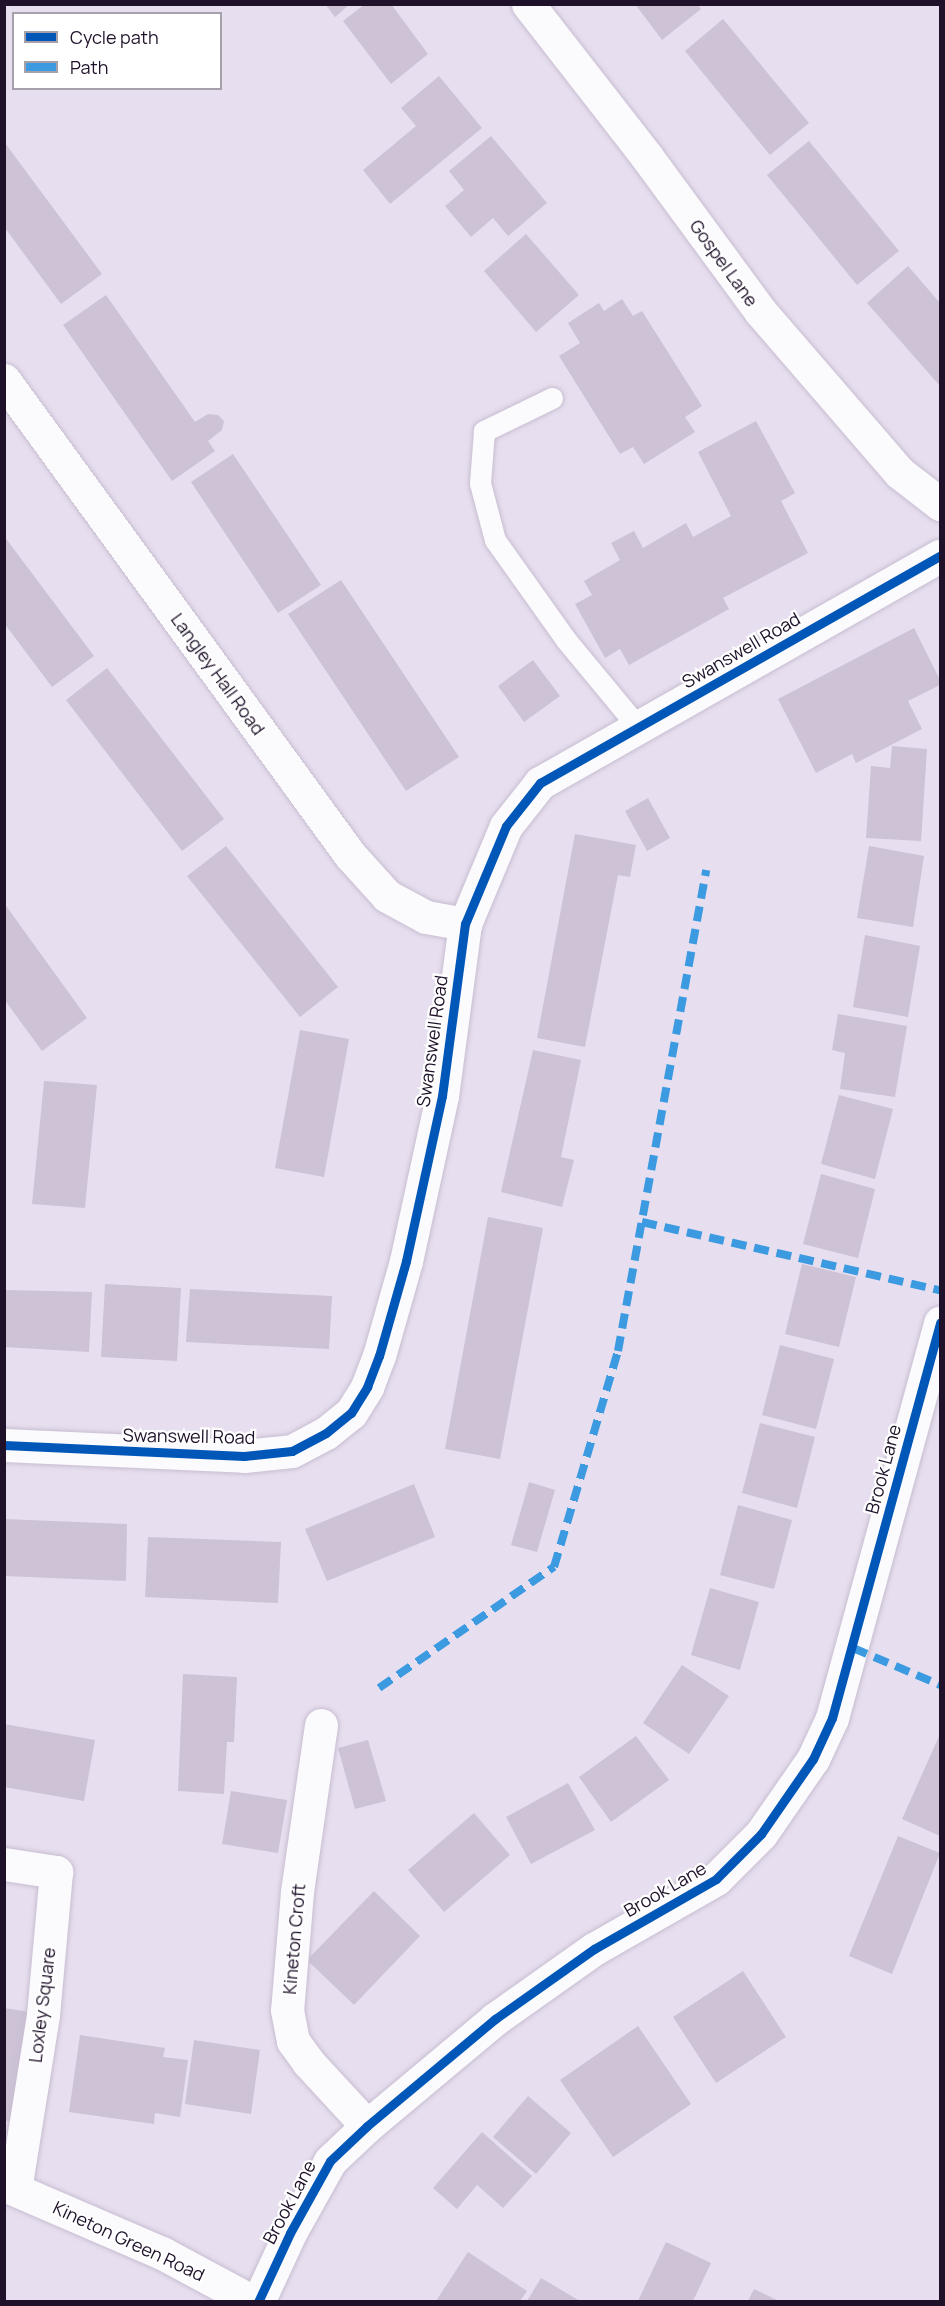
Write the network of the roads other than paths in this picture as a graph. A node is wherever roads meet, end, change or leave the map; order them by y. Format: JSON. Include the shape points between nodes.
{"nodes":[{"id":1,"x":528,"y":4,"type":"edge"},
{"id":2,"x":4,"y":380,"type":"edge"},
{"id":3,"x":552,"y":398,"type":"dead end"},
{"id":4,"x":940,"y":504,"type":"edge"},
{"id":5,"x":940,"y":556,"type":"edge"},
{"id":6,"x":638,"y":727,"type":"junction"},
{"id":7,"x":465,"y":924,"type":"junction"},
{"id":8,"x":940,"y":1322,"type":"edge"},
{"id":9,"x":4,"y":1445,"type":"edge"},
{"id":10,"x":321,"y":1725,"type":"dead end"},
{"id":11,"x":4,"y":1864,"type":"edge"},
{"id":12,"x":367,"y":2126,"type":"junction"},
{"id":13,"x":10,"y":2187,"type":"edge"},
{"id":14,"x":253,"y":2301,"type":"edge"},
{"id":15,"x":258,"y":2301,"type":"edge"}],
"edges":[{"from":1,"to":4,"type":"street","name":"Gospel Lane","via":[[760,311],[900,473]]},
{"from":2,"to":7,"type":"street","name":"Langley Hall Road","via":[[350,855],[387,896],[426,917]]},
{"from":3,"to":6,"type":"lane","via":[[484,431],[480,483],[495,540],[566,640]]},
{"from":5,"to":6,"type":"street","name":"Swanswell Road"},
{"from":6,"to":7,"type":"street","name":"Swanswell Road","via":[[540,783],[506,826]]},
{"from":7,"to":9,"type":"street","name":"Swanswell Road","via":[[442,1096],[406,1261],[379,1356],[351,1413],[326,1433],[292,1450],[244,1456]]},
{"from":8,"to":12,"type":"street","name":"Brook Lane","via":[[832,1718],[813,1759],[761,1834],[717,1879],[594,1949],[495,2019]]},
{"from":10,"to":12,"type":"street","name":"Kineton Croft","via":[[297,1892],[287,2010],[293,2042]]},
{"from":11,"to":13,"type":"street","name":"Loxley Square","via":[[56,1872],[43,2015]]},
{"from":12,"to":15,"type":"street","name":"Brook Lane","via":[[330,2161]]},
{"from":13,"to":14,"type":"street","name":"Kineton Green Road","via":[[162,2253]]}]}
